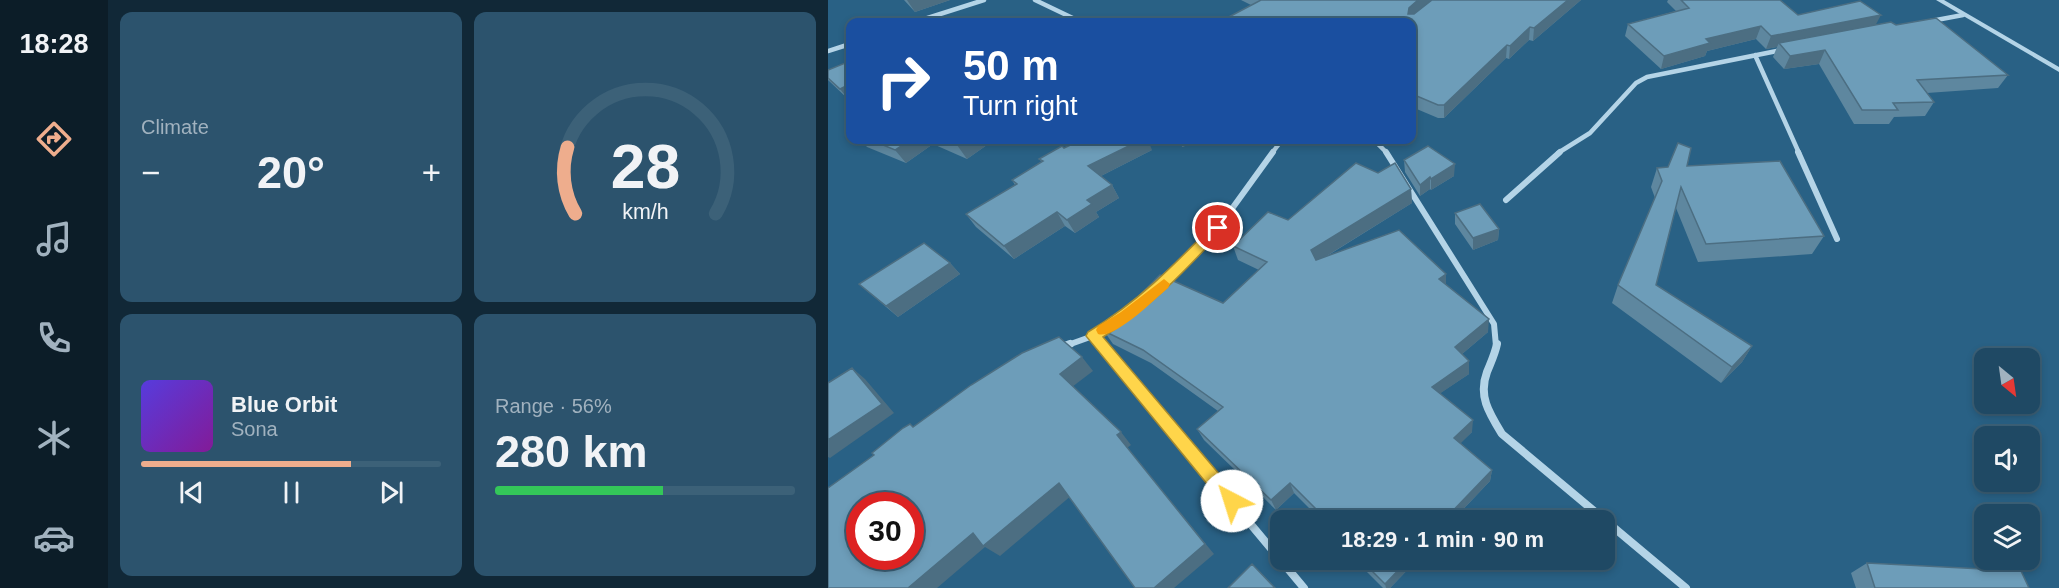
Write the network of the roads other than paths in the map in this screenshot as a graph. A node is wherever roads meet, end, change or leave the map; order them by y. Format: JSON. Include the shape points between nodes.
{"nodes":[{"id":1,"x":984,"y":0,"type":"edge"},
{"id":2,"x":1035,"y":0,"type":"edge"},
{"id":3,"x":1939,"y":0,"type":"edge"},
{"id":4,"x":1963,"y":15,"type":"junction"},
{"id":5,"x":928,"y":18,"type":"edge"},
{"id":6,"x":1073,"y":18,"type":"edge"},
{"id":7,"x":1928,"y":22,"type":"edge"},
{"id":8,"x":846,"y":45,"type":"edge"},
{"id":9,"x":1790,"y":48,"type":"edge"},
{"id":10,"x":828,"y":51,"type":"edge"},
{"id":11,"x":1755,"y":55,"type":"junction"},
{"id":12,"x":2059,"y":70,"type":"edge"},
{"id":13,"x":1279,"y":144,"type":"edge"},
{"id":14,"x":1378,"y":144,"type":"edge"},
{"id":15,"x":1506,"y":200,"type":"dead end"},
{"id":16,"x":1837,"y":239,"type":"dead end"},
{"id":17,"x":1157,"y":290,"type":"edge"},
{"id":18,"x":1118,"y":321,"type":"edge"},
{"id":19,"x":1093,"y":336,"type":"junction"},
{"id":20,"x":1052,"y":352,"type":"edge"},
{"id":21,"x":1304,"y":588,"type":"edge"},
{"id":22,"x":1686,"y":588,"type":"edge"}],
"edges":[{"from":1,"to":5,"type":"street"},
{"from":2,"to":6,"type":"street"},
{"from":3,"to":4,"type":"street"},
{"from":4,"to":7,"type":"street"},
{"from":4,"to":12,"type":"street"},
{"from":8,"to":10,"type":"street"},
{"from":9,"to":11,"type":"street"},
{"from":11,"to":15,"type":"street","via":[[1647,77],[1636,83],[1590,133],[1558,153]]},
{"from":11,"to":16,"type":"street"},
{"from":13,"to":17,"type":"street","via":[[1218,228]]},
{"from":14,"to":22,"type":"street","via":[[1391,157],[1494,324],[1498,341],[1482,387],[1484,400],[1502,434]]},
{"from":18,"to":19,"type":"street"},
{"from":19,"to":20,"type":"street"},
{"from":19,"to":21,"type":"street"}]}
